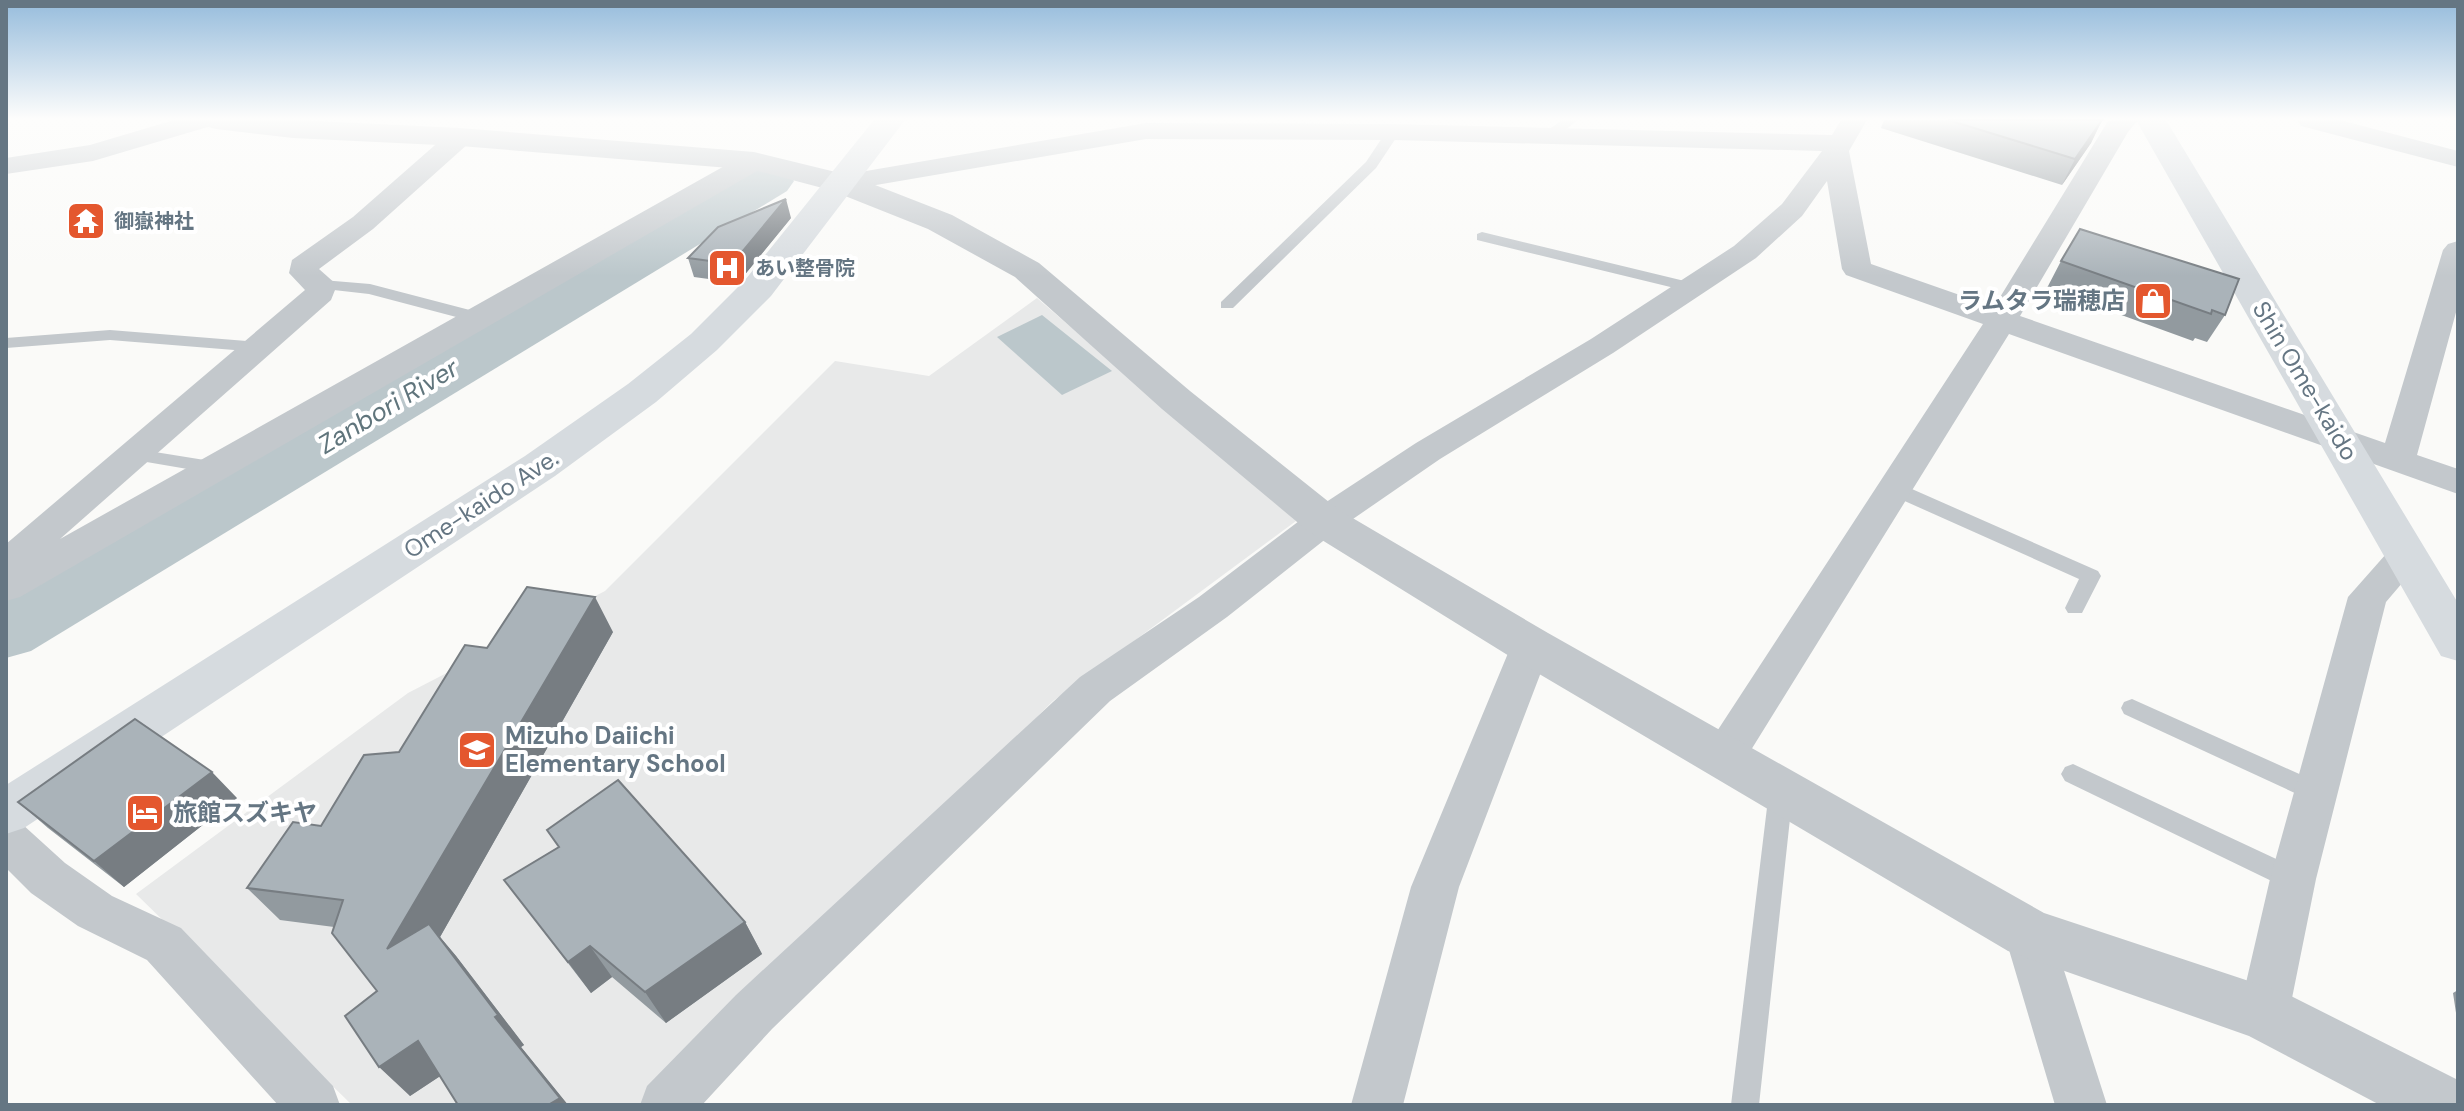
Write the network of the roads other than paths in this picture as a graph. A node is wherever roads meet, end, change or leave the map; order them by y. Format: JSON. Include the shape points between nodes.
{"nodes":[{"id":1,"x":421,"y":172,"type":"edge"},
{"id":2,"x":735,"y":172,"type":"edge"},
{"id":3,"x":797,"y":172,"type":"edge"},
{"id":4,"x":850,"y":172,"type":"edge"},
{"id":5,"x":902,"y":172,"type":"edge"},
{"id":6,"x":1364,"y":172,"type":"edge"},
{"id":7,"x":1818,"y":172,"type":"edge"},
{"id":8,"x":1847,"y":172,"type":"edge"},
{"id":9,"x":2090,"y":172,"type":"edge"},
{"id":10,"x":2182,"y":172,"type":"edge"},
{"id":11,"x":841,"y":183,"type":"junction"},
{"id":12,"x":1482,"y":237,"type":"dead end"},
{"id":13,"x":2458,"y":250,"type":"edge"},
{"id":14,"x":322,"y":285,"type":"junction"},
{"id":15,"x":1691,"y":287,"type":"junction"},
{"id":16,"x":1227,"y":305,"type":"dead end"},
{"id":17,"x":479,"y":318,"type":"junction"},
{"id":18,"x":2002,"y":319,"type":"junction"},
{"id":19,"x":6,"y":343,"type":"edge"},
{"id":20,"x":258,"y":347,"type":"junction"},
{"id":21,"x":2339,"y":438,"type":"junction"},
{"id":22,"x":130,"y":454,"type":"junction"},
{"id":23,"x":2398,"y":460,"type":"junction"},
{"id":24,"x":217,"y":468,"type":"junction"},
{"id":25,"x":2458,"y":482,"type":"edge"},
{"id":26,"x":1896,"y":489,"type":"junction"},
{"id":27,"x":1324,"y":521,"type":"junction"},
{"id":28,"x":2407,"y":555,"type":"junction"},
{"id":29,"x":6,"y":565,"type":"edge"},
{"id":30,"x":6,"y":587,"type":"edge"},
{"id":31,"x":2075,"y":608,"type":"dead end"},
{"id":32,"x":2458,"y":643,"type":"edge"},
{"id":33,"x":1531,"y":646,"type":"junction"},
{"id":34,"x":2132,"y":708,"type":"dead end"},
{"id":35,"x":1723,"y":758,"type":"junction"},
{"id":36,"x":2073,"y":774,"type":"dead end"},
{"id":37,"x":1781,"y":791,"type":"junction"},
{"id":38,"x":2318,"y":793,"type":"junction"},
{"id":39,"x":6,"y":812,"type":"edge"},
{"id":40,"x":6,"y":838,"type":"edge"},
{"id":41,"x":2293,"y":879,"type":"junction"},
{"id":42,"x":2028,"y":933,"type":"junction"},
{"id":43,"x":2264,"y":1013,"type":"junction"},
{"id":44,"x":314,"y":1105,"type":"edge"},
{"id":45,"x":666,"y":1105,"type":"edge"},
{"id":46,"x":1377,"y":1105,"type":"edge"},
{"id":47,"x":1745,"y":1105,"type":"edge"},
{"id":48,"x":2081,"y":1105,"type":"edge"},
{"id":49,"x":2443,"y":1105,"type":"edge"}],
"edges":[{"from":1,"to":14,"type":"street","via":[[303,266],[304,273]]},
{"from":2,"to":17,"type":"street"},
{"from":3,"to":11,"type":"street"},
{"from":4,"to":11,"type":"main road","name":"Ome-kaido Ave."},
{"from":5,"to":11,"type":"street"},
{"from":6,"to":16,"type":"lane"},
{"from":7,"to":15,"type":"street","via":[[1778,225]]},
{"from":8,"to":18,"type":"street","via":[[1857,269]]},
{"from":9,"to":18,"type":"street"},
{"from":10,"to":21,"type":"main road","name":"Shin Ome-kaido"},
{"from":11,"to":27,"type":"street","via":[[964,233],[1027,270]]},
{"from":11,"to":39,"type":"main road","name":"Ome-kaido Ave.","via":[[741,306],[617,413]]},
{"from":12,"to":15,"type":"lane"},
{"from":13,"to":23,"type":"street"},
{"from":14,"to":17,"type":"lane","via":[[370,289]]},
{"from":14,"to":20,"type":"street","via":[[320,293]]},
{"from":15,"to":27,"type":"street"},
{"from":17,"to":24,"type":"street"},
{"from":18,"to":21,"type":"street"},
{"from":18,"to":26,"type":"street"},
{"from":19,"to":20,"type":"lane","via":[[110,335]]},
{"from":20,"to":22,"type":"street"},
{"from":21,"to":23,"type":"street"},
{"from":21,"to":28,"type":"main road","name":"Shin Ome-kaido"},
{"from":22,"to":24,"type":"lane"},
{"from":22,"to":29,"type":"street"},
{"from":23,"to":25,"type":"street"},
{"from":24,"to":30,"type":"street"},
{"from":26,"to":31,"type":"lane","via":[[2091,576]]},
{"from":26,"to":35,"type":"street"},
{"from":27,"to":33,"type":"street"},
{"from":27,"to":45,"type":"street","via":[[1095,689],[754,1012]]},
{"from":28,"to":32,"type":"main road","name":"Shin Ome-kaido"},
{"from":28,"to":38,"type":"street","via":[[2368,597]]},
{"from":33,"to":35,"type":"street"},
{"from":33,"to":46,"type":"street","via":[[1435,887]]},
{"from":34,"to":38,"type":"lane"},
{"from":35,"to":37,"type":"street"},
{"from":36,"to":41,"type":"lane"},
{"from":37,"to":42,"type":"street"},
{"from":37,"to":47,"type":"lane"},
{"from":38,"to":41,"type":"street"},
{"from":40,"to":44,"type":"street","via":[[48,878],[95,911],[164,944]]},
{"from":41,"to":43,"type":"street"},
{"from":42,"to":43,"type":"street"},
{"from":42,"to":48,"type":"street"},
{"from":43,"to":49,"type":"street"}]}
